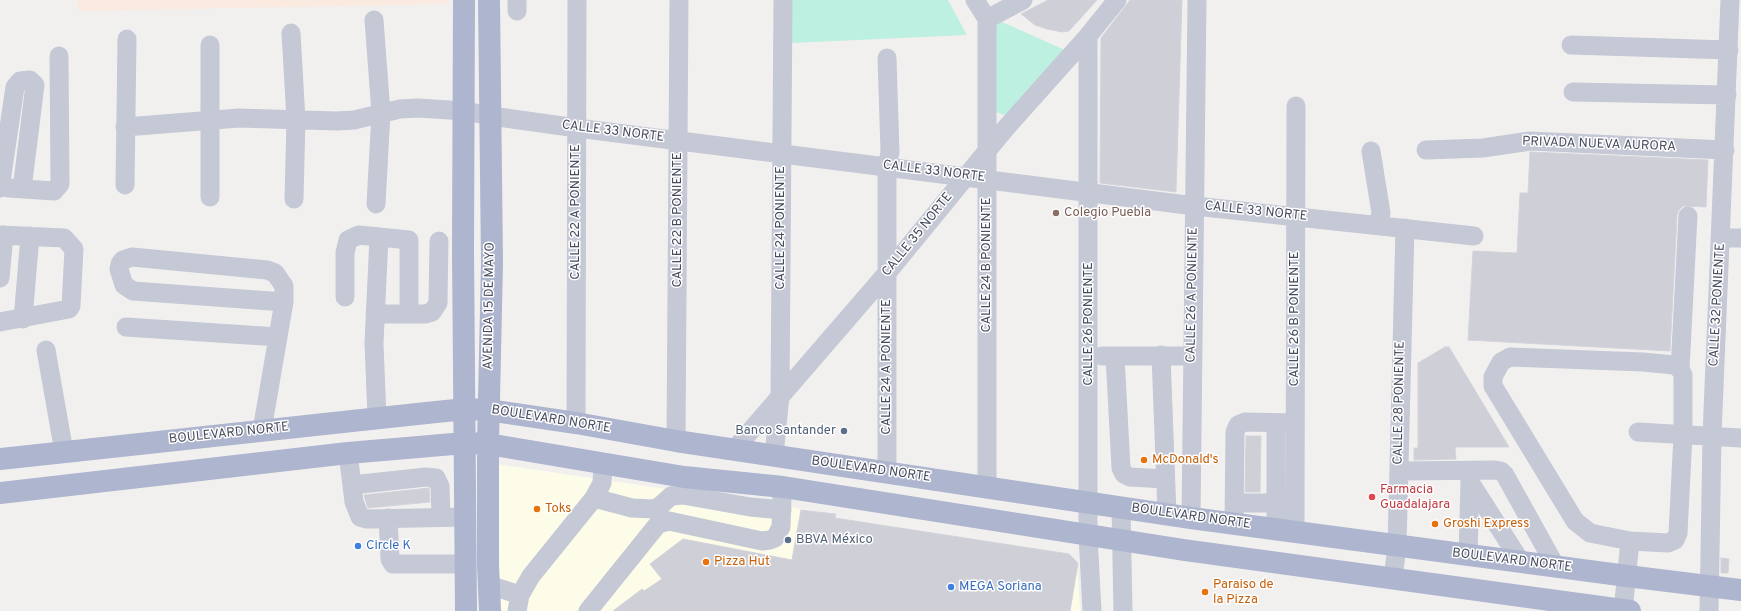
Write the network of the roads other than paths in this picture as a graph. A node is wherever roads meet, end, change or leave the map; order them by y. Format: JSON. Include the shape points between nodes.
{"nodes":[{"id":1,"x":464,"y":0,"type":"edge"},
{"id":2,"x":489,"y":0,"type":"edge"},
{"id":3,"x":577,"y":0,"type":"edge"},
{"id":4,"x":679,"y":0,"type":"edge"},
{"id":5,"x":782,"y":0,"type":"edge"},
{"id":6,"x":975,"y":0,"type":"edge"},
{"id":7,"x":1023,"y":0,"type":"edge"},
{"id":8,"x":1117,"y":0,"type":"edge"},
{"id":9,"x":1197,"y":0,"type":"edge"},
{"id":10,"x":1730,"y":0,"type":"edge"},
{"id":11,"x":987,"y":19,"type":"junction"},
{"id":12,"x":374,"y":20,"type":"dead end"},
{"id":13,"x":291,"y":33,"type":"dead end"},
{"id":14,"x":1088,"y":36,"type":"junction"},
{"id":15,"x":127,"y":39,"type":"dead end"},
{"id":16,"x":1733,"y":43,"type":"edge"},
{"id":17,"x":210,"y":45,"type":"dead end"},
{"id":18,"x":1571,"y":45,"type":"dead end"},
{"id":19,"x":59,"y":56,"type":"dead end"},
{"id":20,"x":887,"y":58,"type":"dead end"},
{"id":21,"x":1573,"y":92,"type":"dead end"},
{"id":22,"x":1727,"y":95,"type":"junction"},
{"id":23,"x":1296,"y":106,"type":"dead end"},
{"id":24,"x":465,"y":111,"type":"junction"},
{"id":25,"x":381,"y":113,"type":"junction"},
{"id":26,"x":491,"y":116,"type":"junction"},
{"id":27,"x":211,"y":120,"type":"junction"},
{"id":28,"x":296,"y":120,"type":"junction"},
{"id":29,"x":124,"y":127,"type":"junction"},
{"id":30,"x":577,"y":128,"type":"junction"},
{"id":31,"x":678,"y":140,"type":"junction"},
{"id":32,"x":1426,"y":150,"type":"dead end"},
{"id":33,"x":1725,"y":150,"type":"junction"},
{"id":34,"x":1371,"y":151,"type":"dead end"},
{"id":35,"x":987,"y":152,"type":"junction"},
{"id":36,"x":782,"y":153,"type":"junction"},
{"id":37,"x":887,"y":166,"type":"junction"},
{"id":38,"x":965,"y":177,"type":"junction"},
{"id":39,"x":987,"y":179,"type":"junction"},
{"id":40,"x":125,"y":185,"type":"dead end"},
{"id":41,"x":0,"y":188,"type":"edge"},
{"id":42,"x":22,"y":189,"type":"junction"},
{"id":43,"x":1089,"y":192,"type":"junction"},
{"id":44,"x":210,"y":197,"type":"dead end"},
{"id":45,"x":294,"y":199,"type":"dead end"},
{"id":46,"x":376,"y":204,"type":"dead end"},
{"id":47,"x":1195,"y":206,"type":"junction"},
{"id":48,"x":1296,"y":216,"type":"junction"},
{"id":49,"x":1688,"y":216,"type":"dead end"},
{"id":50,"x":1378,"y":225,"type":"junction"},
{"id":51,"x":1405,"y":228,"type":"junction"},
{"id":52,"x":2,"y":235,"type":"edge"},
{"id":53,"x":30,"y":236,"type":"junction"},
{"id":54,"x":1474,"y":236,"type":"dead end"},
{"id":55,"x":379,"y":237,"type":"junction"},
{"id":56,"x":1721,"y":238,"type":"junction"},
{"id":57,"x":1741,"y":238,"type":"edge"},
{"id":58,"x":408,"y":240,"type":"junction"},
{"id":59,"x":439,"y":241,"type":"junction"},
{"id":60,"x":463,"y":242,"type":"junction"},
{"id":61,"x":887,"y":273,"type":"junction"},
{"id":62,"x":0,"y":278,"type":"edge"},
{"id":63,"x":346,"y":297,"type":"dead end"},
{"id":64,"x":284,"y":302,"type":"junction"},
{"id":65,"x":375,"y":314,"type":"junction"},
{"id":66,"x":409,"y":314,"type":"junction"},
{"id":67,"x":23,"y":319,"type":"junction"},
{"id":68,"x":0,"y":322,"type":"edge"},
{"id":69,"x":126,"y":327,"type":"dead end"},
{"id":70,"x":278,"y":337,"type":"junction"},
{"id":71,"x":46,"y":350,"type":"dead end"},
{"id":72,"x":1161,"y":355,"type":"junction"},
{"id":73,"x":1089,"y":356,"type":"junction"},
{"id":74,"x":1115,"y":356,"type":"junction"},
{"id":75,"x":1193,"y":356,"type":"junction"},
{"id":76,"x":1680,"y":369,"type":"junction"},
{"id":77,"x":780,"y":396,"type":"junction"},
{"id":78,"x":464,"y":409,"type":"junction"},
{"id":79,"x":488,"y":410,"type":"junction"},
{"id":80,"x":377,"y":418,"type":"junction"},
{"id":81,"x":576,"y":423,"type":"junction"},
{"id":82,"x":1276,"y":423,"type":"junction"},
{"id":83,"x":1295,"y":423,"type":"junction"},
{"id":84,"x":262,"y":430,"type":"junction"},
{"id":85,"x":1638,"y":432,"type":"dead end"},
{"id":86,"x":1683,"y":435,"type":"junction"},
{"id":87,"x":1712,"y":436,"type":"junction"},
{"id":88,"x":1741,"y":438,"type":"edge"},
{"id":89,"x":676,"y":441,"type":"junction"},
{"id":90,"x":465,"y":443,"type":"junction"},
{"id":91,"x":488,"y":444,"type":"junction"},
{"id":92,"x":734,"y":450,"type":"junction"},
{"id":93,"x":64,"y":452,"type":"junction"},
{"id":94,"x":348,"y":453,"type":"junction"},
{"id":95,"x":1089,"y":453,"type":"junction"},
{"id":96,"x":1119,"y":453,"type":"junction"},
{"id":97,"x":774,"y":455,"type":"junction"},
{"id":98,"x":0,"y":459,"type":"edge"},
{"id":99,"x":603,"y":463,"type":"junction"},
{"id":100,"x":1399,"y":471,"type":"junction"},
{"id":101,"x":887,"y":472,"type":"junction"},
{"id":102,"x":1470,"y":477,"type":"junction"},
{"id":103,"x":1165,"y":479,"type":"junction"},
{"id":104,"x":352,"y":485,"type":"junction"},
{"id":105,"x":783,"y":487,"type":"junction"},
{"id":106,"x":987,"y":487,"type":"junction"},
{"id":107,"x":0,"y":493,"type":"edge"},
{"id":108,"x":594,"y":498,"type":"junction"},
{"id":109,"x":1276,"y":503,"type":"junction"},
{"id":110,"x":1089,"y":504,"type":"junction"},
{"id":111,"x":1295,"y":504,"type":"junction"},
{"id":112,"x":1121,"y":507,"type":"junction"},
{"id":113,"x":782,"y":510,"type":"junction"},
{"id":114,"x":1234,"y":513,"type":"junction"},
{"id":115,"x":1167,"y":514,"type":"junction"},
{"id":116,"x":441,"y":517,"type":"junction"},
{"id":117,"x":465,"y":517,"type":"junction"},
{"id":118,"x":656,"y":517,"type":"junction"},
{"id":119,"x":388,"y":518,"type":"junction"},
{"id":120,"x":1191,"y":518,"type":"junction"},
{"id":121,"x":1285,"y":531,"type":"junction"},
{"id":122,"x":1088,"y":535,"type":"junction"},
{"id":123,"x":1122,"y":540,"type":"junction"},
{"id":124,"x":1630,"y":541,"type":"junction"},
{"id":125,"x":1397,"y":546,"type":"junction"},
{"id":126,"x":1468,"y":556,"type":"junction"},
{"id":127,"x":1521,"y":562,"type":"junction"},
{"id":128,"x":465,"y":564,"type":"junction"},
{"id":129,"x":1556,"y":567,"type":"junction"},
{"id":130,"x":1627,"y":576,"type":"junction"},
{"id":131,"x":1393,"y":579,"type":"junction"},
{"id":132,"x":489,"y":585,"type":"junction"},
{"id":133,"x":1708,"y":586,"type":"junction"},
{"id":134,"x":1741,"y":590,"type":"edge"},
{"id":135,"x":518,"y":603,"type":"edge"},
{"id":136,"x":466,"y":611,"type":"edge"},
{"id":137,"x":490,"y":611,"type":"edge"},
{"id":138,"x":588,"y":611,"type":"edge"},
{"id":139,"x":1092,"y":611,"type":"edge"},
{"id":140,"x":1123,"y":611,"type":"edge"},
{"id":141,"x":1625,"y":611,"type":"edge"},
{"id":142,"x":1709,"y":611,"type":"edge"}],
"edges":[{"from":1,"to":24,"type":"main road","name":"AVENIDA 15 DE MAYO"},
{"from":2,"to":26,"type":"main road","name":"AVENIDA 15 DE MAYO"},
{"from":3,"to":30,"type":"street","name":"CALLE 22 A PONIENTE"},
{"from":4,"to":31,"type":"street","name":"CALLE 22 B PONIENTE"},
{"from":5,"to":36,"type":"street","name":"CALLE 24 PONIENTE"},
{"from":6,"to":11,"type":"street"},
{"from":7,"to":11,"type":"street"},
{"from":8,"to":14,"type":"street","name":"CALLE 35 NORTE"},
{"from":9,"to":47,"type":"street","name":"CALLE 26 A PONIENTE"},
{"from":10,"to":16,"type":"street","name":"CALLE 32 PONIENTE"},
{"from":11,"to":35,"type":"street","name":"CALLE 24 B PONIENTE"},
{"from":12,"to":25,"type":"street"},
{"from":13,"to":28,"type":"street"},
{"from":14,"to":35,"type":"street","name":"CALLE 35 NORTE"},
{"from":14,"to":43,"type":"street","name":"CALLE 26 PONIENTE"},
{"from":15,"to":29,"type":"street"},
{"from":16,"to":18,"type":"street"},
{"from":16,"to":22,"type":"street","name":"CALLE 32 PONIENTE"},
{"from":17,"to":27,"type":"street"},
{"from":19,"to":42,"type":"street","via":[[60,184],[54,191]]},
{"from":20,"to":37,"type":"street","name":"CALLE 24 A PONIENTE","via":[[890,152]]},
{"from":21,"to":22,"type":"street"},
{"from":22,"to":33,"type":"street","name":"CALLE 32 PONIENTE"},
{"from":23,"to":48,"type":"street","name":"CALLE 26 B PONIENTE"},
{"from":24,"to":25,"type":"street","name":"CALLE 33 NORTE","via":[[418,108]]},
{"from":24,"to":26,"type":"street","name":"CALLE 33 NORTE"},
{"from":24,"to":60,"type":"main road","name":"AVENIDA 15 DE MAYO"},
{"from":25,"to":28,"type":"street","name":"CALLE 33 NORTE","via":[[354,120]]},
{"from":25,"to":46,"type":"street"},
{"from":26,"to":30,"type":"street","name":"CALLE 33 NORTE"},
{"from":26,"to":79,"type":"main road","name":"AVENIDA 15 DE MAYO","via":[[492,263]]},
{"from":27,"to":28,"type":"street","name":"CALLE 33 NORTE"},
{"from":27,"to":29,"type":"street","name":"CALLE 33 NORTE"},
{"from":27,"to":44,"type":"street"},
{"from":28,"to":45,"type":"street"},
{"from":29,"to":40,"type":"street"},
{"from":30,"to":31,"type":"street","name":"CALLE 33 NORTE"},
{"from":30,"to":81,"type":"street","name":"CALLE 22 A PONIENTE"},
{"from":31,"to":36,"type":"street","name":"CALLE 33 NORTE"},
{"from":31,"to":89,"type":"street","name":"CALLE 22 B PONIENTE"},
{"from":32,"to":33,"type":"street","name":"PRIVADA NUEVA AURORA","via":[[1483,148],[1530,141]]},
{"from":33,"to":56,"type":"street","name":"CALLE 32 PONIENTE"},
{"from":34,"to":50,"type":"street","via":[[1380,213]]},
{"from":35,"to":38,"type":"street","name":"CALLE 35 NORTE"},
{"from":35,"to":39,"type":"street","name":"CALLE 24 B PONIENTE"},
{"from":36,"to":37,"type":"street","name":"CALLE 33 NORTE"},
{"from":36,"to":77,"type":"street","name":"CALLE 24 PONIENTE"},
{"from":37,"to":38,"type":"street","name":"CALLE 33 NORTE"},
{"from":37,"to":61,"type":"street","name":"CALLE 24 A PONIENTE"},
{"from":38,"to":39,"type":"street","name":"CALLE 33 NORTE"},
{"from":38,"to":61,"type":"street","name":"CALLE 35 NORTE"},
{"from":39,"to":43,"type":"street","name":"CALLE 33 NORTE"},
{"from":39,"to":106,"type":"street","name":"CALLE 24 B PONIENTE"},
{"from":41,"to":42,"type":"street"},
{"from":41,"to":42,"type":"street","via":[[15,87],[20,81],[30,80],[35,85]]},
{"from":43,"to":47,"type":"street","name":"CALLE 33 NORTE"},
{"from":43,"to":73,"type":"street","name":"CALLE 26 PONIENTE"},
{"from":47,"to":48,"type":"street","name":"CALLE 33 NORTE"},
{"from":47,"to":75,"type":"street","name":"CALLE 26 A PONIENTE"},
{"from":48,"to":50,"type":"street","name":"CALLE 33 NORTE"},
{"from":48,"to":83,"type":"street","name":"CALLE 26 B PONIENTE"},
{"from":49,"to":76,"type":"street"},
{"from":50,"to":51,"type":"street","name":"CALLE 33 NORTE"},
{"from":51,"to":54,"type":"street","name":"CALLE 33 NORTE"},
{"from":51,"to":100,"type":"street","name":"CALLE 28 PONIENTE"},
{"from":52,"to":53,"type":"street"},
{"from":52,"to":62,"type":"street"},
{"from":53,"to":67,"type":"street"},
{"from":53,"to":67,"type":"street","via":[[64,238],[74,249],[71,306],[69,309]]},
{"from":55,"to":58,"type":"street"},
{"from":55,"to":63,"type":"street","via":[[359,235],[348,240],[345,253]]},
{"from":55,"to":65,"type":"street"},
{"from":56,"to":57,"type":"street"},
{"from":56,"to":87,"type":"street","name":"CALLE 32 PONIENTE"},
{"from":58,"to":59,"type":"street"},
{"from":58,"to":66,"type":"street"},
{"from":59,"to":60,"type":"street"},
{"from":59,"to":66,"type":"street","via":[[438,303],[432,312]]},
{"from":60,"to":78,"type":"main road","name":"AVENIDA 15 DE MAYO"},
{"from":61,"to":77,"type":"street","name":"CALLE 35 NORTE"},
{"from":61,"to":101,"type":"street","name":"CALLE 24 A PONIENTE"},
{"from":64,"to":64,"type":"street","via":[[284,286],[275,273],[267,270],[132,257],[127,258],[119,268],[124,286],[133,291]]},
{"from":64,"to":70,"type":"street"},
{"from":65,"to":66,"type":"street"},
{"from":65,"to":80,"type":"street"},
{"from":67,"to":68,"type":"street"},
{"from":69,"to":70,"type":"street"},
{"from":70,"to":84,"type":"street"},
{"from":71,"to":93,"type":"street"},
{"from":72,"to":74,"type":"street"},
{"from":72,"to":75,"type":"street"},
{"from":72,"to":103,"type":"street"},
{"from":73,"to":74,"type":"street"},
{"from":73,"to":95,"type":"street","name":"CALLE 26 PONIENTE"},
{"from":74,"to":96,"type":"street"},
{"from":75,"to":120,"type":"street","name":"CALLE 26 A PONIENTE"},
{"from":76,"to":86,"type":"street","via":[[1683,375]]},
{"from":76,"to":124,"type":"street","via":[[1674,365],[1643,362],[1510,357],[1501,362],[1493,377],[1493,386],[1575,521],[1590,533]]},
{"from":77,"to":92,"type":"street","name":"CALLE 35 NORTE"},
{"from":77,"to":97,"type":"street","name":"CALLE 24 PONIENTE"},
{"from":78,"to":79,"type":"main road","name":"BOULEVARD NORTE"},
{"from":78,"to":80,"type":"main road","name":"BOULEVARD NORTE"},
{"from":78,"to":90,"type":"main road","name":"AVENIDA 15 DE MAYO"},
{"from":79,"to":81,"type":"main road","name":"BOULEVARD NORTE"},
{"from":79,"to":91,"type":"main road","name":"AVENIDA 15 DE MAYO"},
{"from":80,"to":84,"type":"main road","name":"BOULEVARD NORTE"},
{"from":81,"to":89,"type":"main road","name":"BOULEVARD NORTE"},
{"from":82,"to":83,"type":"street"},
{"from":82,"to":109,"type":"street"},
{"from":82,"to":114,"type":"street","via":[[1245,422],[1238,425],[1235,432]]},
{"from":83,"to":111,"type":"street","name":"CALLE 26 B PONIENTE"},
{"from":84,"to":93,"type":"main road","name":"BOULEVARD NORTE"},
{"from":85,"to":86,"type":"street"},
{"from":86,"to":87,"type":"street"},
{"from":86,"to":124,"type":"street","via":[[1678,533],[1675,540],[1668,543]]},
{"from":87,"to":88,"type":"street"},
{"from":87,"to":133,"type":"street","name":"CALLE 32 PONIENTE"},
{"from":89,"to":92,"type":"main road","name":"BOULEVARD NORTE"},
{"from":90,"to":91,"type":"main road"},
{"from":90,"to":94,"type":"main road"},
{"from":90,"to":117,"type":"main road","name":"AVENIDA 15 DE MAYO"},
{"from":91,"to":99,"type":"main road"},
{"from":91,"to":132,"type":"main road","name":"AVENIDA 15 DE MAYO"},
{"from":92,"to":97,"type":"main road","name":"BOULEVARD NORTE"},
{"from":93,"to":98,"type":"main road","name":"BOULEVARD NORTE"},
{"from":94,"to":104,"type":"street"},
{"from":94,"to":107,"type":"main road"},
{"from":95,"to":96,"type":"street"},
{"from":95,"to":110,"type":"street","name":"CALLE 26 PONIENTE"},
{"from":96,"to":103,"type":"street","via":[[1124,474],[1130,477]]},
{"from":97,"to":101,"type":"main road","name":"BOULEVARD NORTE"},
{"from":99,"to":105,"type":"main road","via":[[684,477]]},
{"from":99,"to":108,"type":"street","via":[[602,483]]},
{"from":100,"to":102,"type":"street"},
{"from":100,"to":125,"type":"street","name":"CALLE 28 PONIENTE"},
{"from":101,"to":106,"type":"main road","name":"BOULEVARD NORTE"},
{"from":102,"to":126,"type":"street"},
{"from":102,"to":127,"type":"street"},
{"from":102,"to":129,"type":"street","via":[[1496,470],[1505,475]]},
{"from":103,"to":115,"type":"street"},
{"from":104,"to":116,"type":"street","via":[[436,478],[440,486]]},
{"from":104,"to":119,"type":"street","via":[[354,502],[360,517]]},
{"from":105,"to":113,"type":"street"},
{"from":105,"to":122,"type":"main road"},
{"from":106,"to":110,"type":"main road","name":"BOULEVARD NORTE"},
{"from":108,"to":118,"type":"street"},
{"from":108,"to":135,"type":"street","via":[[539,564]]},
{"from":109,"to":111,"type":"street"},
{"from":109,"to":114,"type":"street"},
{"from":109,"to":121,"type":"street"},
{"from":110,"to":112,"type":"main road","name":"BOULEVARD NORTE"},
{"from":110,"to":122,"type":"street","name":"CALLE 26 PONIENTE"},
{"from":111,"to":121,"type":"street","name":"CALLE 26 B PONIENTE"},
{"from":112,"to":115,"type":"main road","name":"BOULEVARD NORTE"},
{"from":112,"to":123,"type":"street"},
{"from":113,"to":118,"type":"street","via":[[683,495],[671,496],[660,506]]},
{"from":113,"to":118,"type":"street","via":[[779,534],[775,538],[762,541]]},
{"from":114,"to":120,"type":"main road","name":"BOULEVARD NORTE"},
{"from":114,"to":121,"type":"main road","name":"BOULEVARD NORTE"},
{"from":115,"to":120,"type":"main road","name":"BOULEVARD NORTE"},
{"from":116,"to":117,"type":"street"},
{"from":116,"to":119,"type":"street"},
{"from":117,"to":128,"type":"main road","name":"AVENIDA 15 DE MAYO"},
{"from":118,"to":138,"type":"street"},
{"from":119,"to":128,"type":"street","via":[[390,559],[393,564]]},
{"from":121,"to":125,"type":"main road","name":"BOULEVARD NORTE"},
{"from":122,"to":123,"type":"main road"},
{"from":122,"to":139,"type":"street","name":"CALLE 26 PONIENTE"},
{"from":123,"to":131,"type":"main road"},
{"from":123,"to":140,"type":"street"},
{"from":124,"to":130,"type":"street"},
{"from":125,"to":126,"type":"main road","name":"BOULEVARD NORTE"},
{"from":125,"to":131,"type":"street","name":"CALLE 28 PONIENTE"},
{"from":126,"to":127,"type":"main road","name":"BOULEVARD NORTE"},
{"from":127,"to":129,"type":"main road","name":"BOULEVARD NORTE"},
{"from":128,"to":136,"type":"main road","name":"AVENIDA 15 DE MAYO"},
{"from":129,"to":130,"type":"main road","name":"BOULEVARD NORTE"},
{"from":130,"to":133,"type":"main road","name":"BOULEVARD NORTE"},
{"from":130,"to":141,"type":"street"},
{"from":131,"to":141,"type":"main road"},
{"from":132,"to":135,"type":"street"},
{"from":132,"to":137,"type":"main road","name":"AVENIDA 15 DE MAYO"},
{"from":133,"to":134,"type":"main road","name":"BOULEVARD NORTE"},
{"from":133,"to":142,"type":"street","name":"CALLE 32 PONIENTE"}]}
